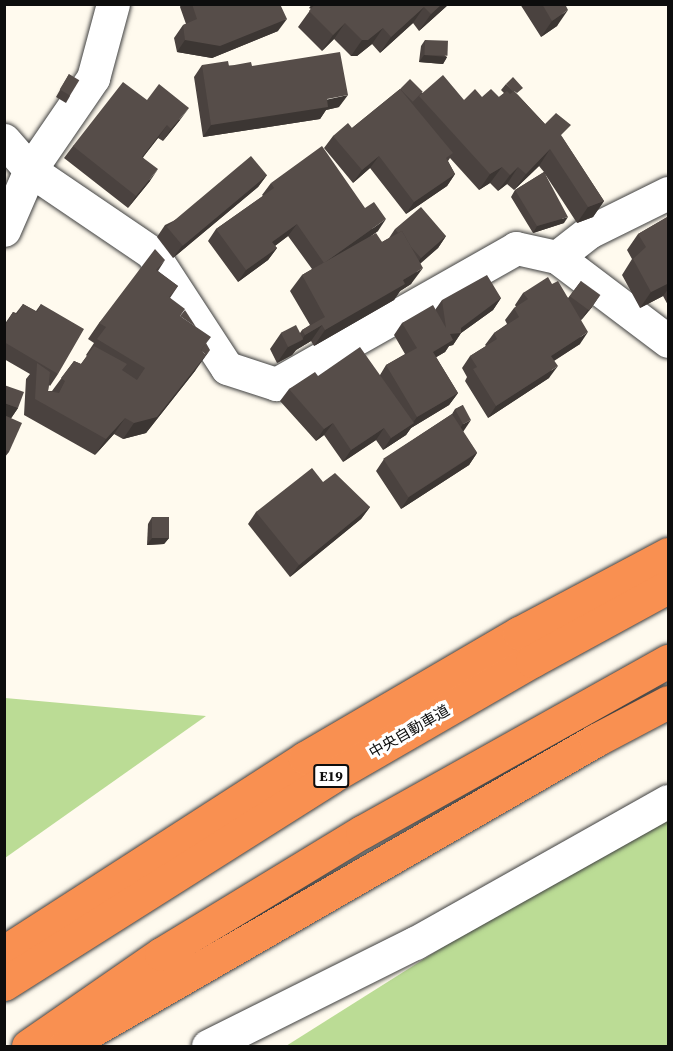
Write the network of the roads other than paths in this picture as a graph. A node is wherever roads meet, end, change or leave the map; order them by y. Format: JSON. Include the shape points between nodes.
{"nodes":[{"id":1,"x":113,"y":4,"type":"edge"},
{"id":2,"x":4,"y":140,"type":"edge"},
{"id":3,"x":30,"y":170,"type":"junction"},
{"id":4,"x":669,"y":193,"type":"edge"},
{"id":5,"x":4,"y":231,"type":"edge"},
{"id":6,"x":557,"y":257,"type":"junction"},
{"id":7,"x":669,"y":341,"type":"edge"},
{"id":8,"x":669,"y":554,"type":"edge"},
{"id":9,"x":669,"y":587,"type":"edge"},
{"id":10,"x":669,"y":661,"type":"edge"},
{"id":11,"x":669,"y":702,"type":"edge"},
{"id":12,"x":669,"y":801,"type":"edge"},
{"id":13,"x":4,"y":952,"type":"edge"},
{"id":14,"x":4,"y":984,"type":"edge"},
{"id":15,"x":28,"y":1047,"type":"edge"},
{"id":16,"x":64,"y":1047,"type":"edge"},
{"id":17,"x":208,"y":1047,"type":"edge"}],
"edges":[{"from":1,"to":3,"type":"street","via":[[93,78]]},
{"from":2,"to":3,"type":"street"},
{"from":3,"to":5,"type":"street"},
{"from":3,"to":6,"type":"street","via":[[152,253],[227,368],[276,384],[516,248]]},
{"from":4,"to":6,"type":"street","via":[[589,232]]},
{"from":6,"to":7,"type":"street"},
{"from":8,"to":13,"type":"highway","via":[[519,633],[305,758]]},
{"from":9,"to":14,"type":"highway","name":"中央自動車道","number":"E19","via":[[331,777]]},
{"from":10,"to":15,"type":"highway","via":[[352,838],[161,954]]},
{"from":11,"to":16,"type":"highway","via":[[586,745]]},
{"from":12,"to":17,"type":"street","via":[[415,943]]}]}
